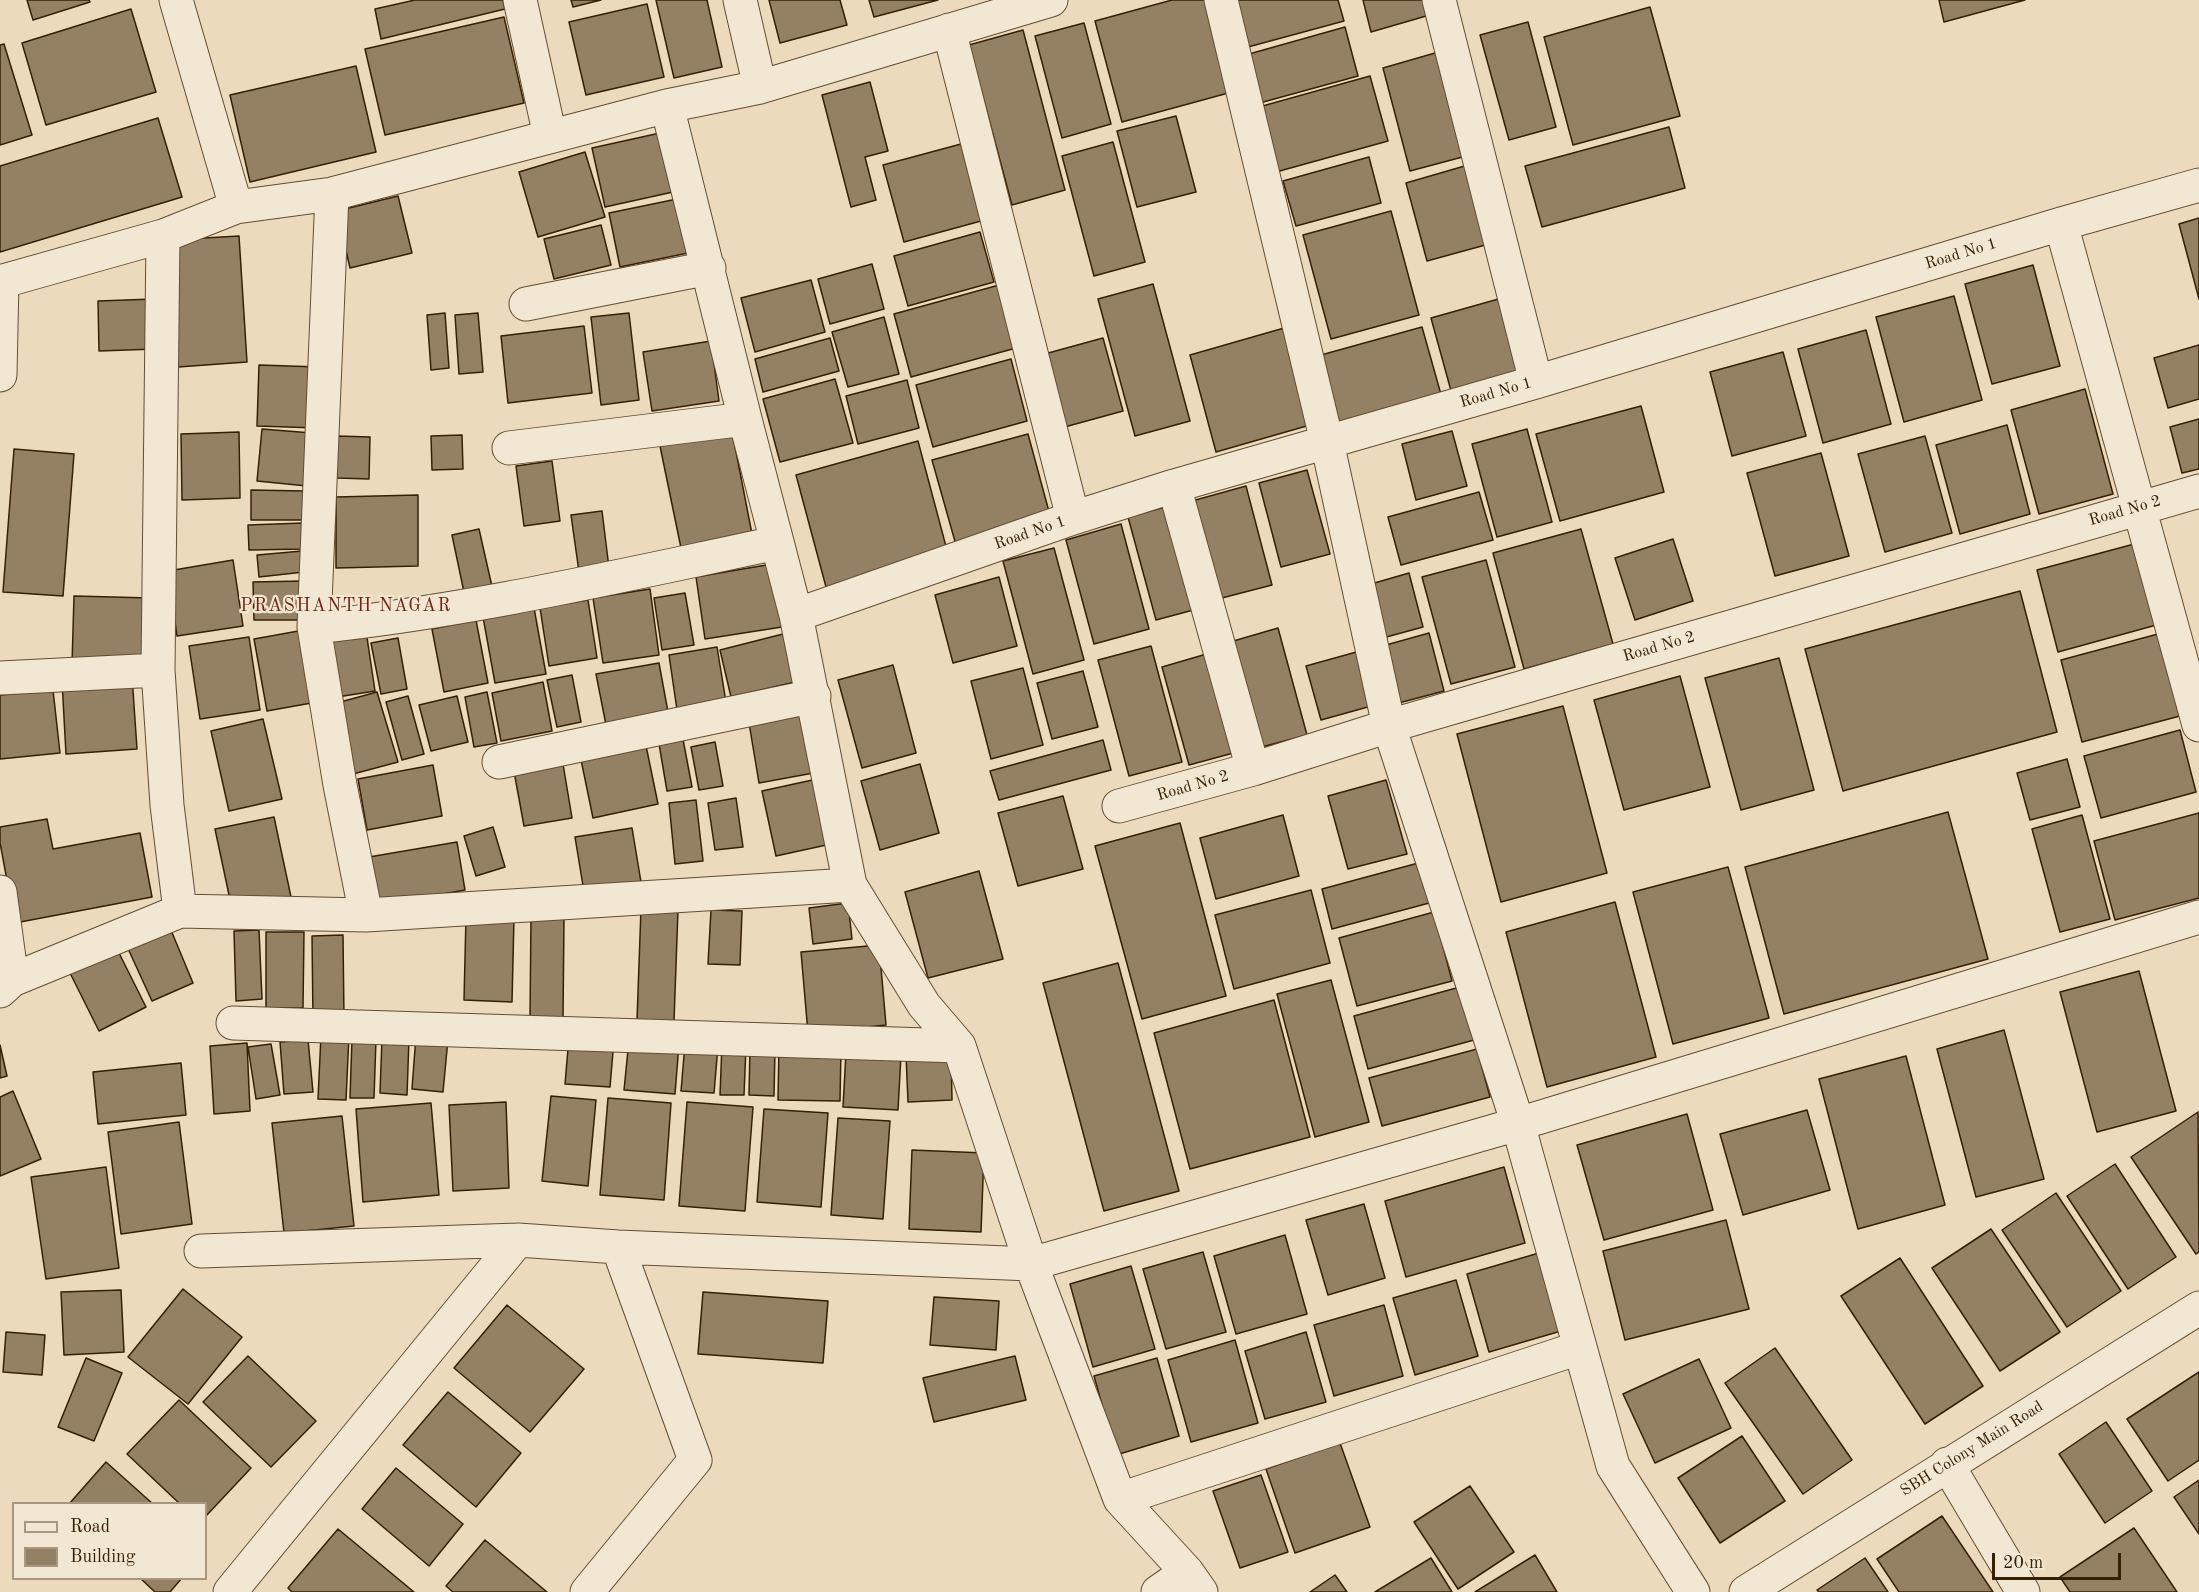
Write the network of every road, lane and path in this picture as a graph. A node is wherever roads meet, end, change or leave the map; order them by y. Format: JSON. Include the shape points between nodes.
{"nodes":[{"id":1,"x":176,"y":0,"type":"edge"},
{"id":2,"x":520,"y":0,"type":"edge"},
{"id":3,"x":740,"y":0,"type":"edge"},
{"id":4,"x":1051,"y":0,"type":"edge"},
{"id":5,"x":1221,"y":0,"type":"edge"},
{"id":6,"x":1439,"y":0,"type":"edge"},
{"id":7,"x":949,"y":30,"type":"junction"},
{"id":8,"x":760,"y":87,"type":"junction"},
{"id":9,"x":667,"y":106,"type":"junction"},
{"id":10,"x":550,"y":136,"type":"junction"},
{"id":11,"x":2199,"y":185,"type":"edge"},
{"id":12,"x":332,"y":194,"type":"junction"},
{"id":13,"x":236,"y":207,"type":"junction"},
{"id":14,"x":2061,"y":224,"type":"junction"},
{"id":15,"x":163,"y":236,"type":"junction"},
{"id":16,"x":708,"y":268,"type":"junction"},
{"id":17,"x":1,"y":282,"type":"edge"},
{"id":18,"x":526,"y":304,"type":"dead end"},
{"id":19,"x":0,"y":375,"type":"edge"},
{"id":20,"x":1536,"y":382,"type":"junction"},
{"id":21,"x":745,"y":419,"type":"junction"},
{"id":22,"x":1327,"y":442,"type":"junction"},
{"id":23,"x":509,"y":448,"type":"dead end"},
{"id":24,"x":1174,"y":486,"type":"junction"},
{"id":25,"x":2199,"y":491,"type":"edge"},
{"id":26,"x":2139,"y":506,"type":"junction"},
{"id":27,"x":1073,"y":518,"type":"junction"},
{"id":28,"x":777,"y":543,"type":"junction"},
{"id":29,"x":796,"y":615,"type":"junction"},
{"id":30,"x":314,"y":627,"type":"junction"},
{"id":31,"x":158,"y":670,"type":"junction"},
{"id":32,"x":0,"y":678,"type":"edge"},
{"id":33,"x":814,"y":696,"type":"junction"},
{"id":34,"x":2199,"y":725,"type":"edge"},
{"id":35,"x":1389,"y":726,"type":"junction"},
{"id":36,"x":499,"y":762,"type":"dead end"},
{"id":37,"x":1253,"y":769,"type":"junction"},
{"id":38,"x":1119,"y":806,"type":"dead end"},
{"id":39,"x":850,"y":885,"type":"junction"},
{"id":40,"x":0,"y":892,"type":"edge"},
{"id":41,"x":180,"y":911,"type":"junction"},
{"id":42,"x":366,"y":915,"type":"junction"},
{"id":43,"x":2199,"y":917,"type":"edge"},
{"id":44,"x":6,"y":986,"type":"edge"},
{"id":45,"x":233,"y":1023,"type":"dead end"},
{"id":46,"x":958,"y":1046,"type":"junction"},
{"id":47,"x":1518,"y":1124,"type":"junction"},
{"id":48,"x":518,"y":1240,"type":"junction"},
{"id":49,"x":618,"y":1246,"type":"junction"},
{"id":50,"x":201,"y":1251,"type":"dead end"},
{"id":51,"x":1031,"y":1264,"type":"junction"},
{"id":52,"x":2199,"y":1308,"type":"edge"},
{"id":53,"x":1580,"y":1348,"type":"junction"},
{"id":54,"x":1947,"y":1464,"type":"junction"},
{"id":55,"x":1120,"y":1499,"type":"junction"},
{"id":56,"x":1194,"y":1582,"type":"edge"},
{"id":57,"x":230,"y":1592,"type":"edge"},
{"id":58,"x":587,"y":1592,"type":"edge"},
{"id":59,"x":1158,"y":1592,"type":"edge"},
{"id":60,"x":1693,"y":1592,"type":"edge"},
{"id":61,"x":1746,"y":1592,"type":"edge"},
{"id":62,"x":2023,"y":1592,"type":"edge"}],
"edges":[{"from":1,"to":13,"type":"street"},
{"from":2,"to":10,"type":"street"},
{"from":3,"to":8,"type":"street"},
{"from":4,"to":7,"type":"street"},
{"from":5,"to":22,"type":"street"},
{"from":6,"to":20,"type":"street"},
{"from":7,"to":8,"type":"street"},
{"from":7,"to":27,"type":"street"},
{"from":8,"to":9,"type":"street"},
{"from":9,"to":10,"type":"street"},
{"from":9,"to":16,"type":"street"},
{"from":10,"to":12,"type":"street"},
{"from":11,"to":14,"type":"street","name":"Road No 1"},
{"from":12,"to":13,"type":"street"},
{"from":12,"to":30,"type":"street"},
{"from":13,"to":15,"type":"street"},
{"from":14,"to":20,"type":"street","name":"Road No 1"},
{"from":14,"to":26,"type":"street"},
{"from":15,"to":17,"type":"street"},
{"from":15,"to":31,"type":"street"},
{"from":16,"to":18,"type":"street"},
{"from":16,"to":21,"type":"street"},
{"from":17,"to":19,"type":"street"},
{"from":20,"to":22,"type":"street","name":"Road No 1"},
{"from":21,"to":23,"type":"street"},
{"from":21,"to":28,"type":"street"},
{"from":22,"to":24,"type":"street","name":"Road No 1"},
{"from":22,"to":35,"type":"street"},
{"from":24,"to":27,"type":"street","name":"Road No 1"},
{"from":24,"to":37,"type":"street"},
{"from":25,"to":26,"type":"street","name":"Road No 2"},
{"from":26,"to":34,"type":"street"},
{"from":26,"to":35,"type":"street","name":"Road No 2"},
{"from":27,"to":29,"type":"street","name":"Road No 1"},
{"from":28,"to":29,"type":"street"},
{"from":28,"to":30,"type":"street","via":[[490,602],[393,619]]},
{"from":29,"to":33,"type":"street"},
{"from":30,"to":42,"type":"street"},
{"from":31,"to":32,"type":"street"},
{"from":31,"to":41,"type":"street"},
{"from":33,"to":36,"type":"street"},
{"from":33,"to":39,"type":"street"},
{"from":35,"to":37,"type":"street","name":"Road No 2"},
{"from":35,"to":47,"type":"street"},
{"from":37,"to":38,"type":"street","name":"Road No 2"},
{"from":39,"to":42,"type":"street"},
{"from":39,"to":46,"type":"street","via":[[924,1005]]},
{"from":40,"to":44,"type":"street"},
{"from":41,"to":42,"type":"street"},
{"from":41,"to":44,"type":"street"},
{"from":43,"to":47,"type":"street"},
{"from":45,"to":46,"type":"street"},
{"from":46,"to":51,"type":"street"},
{"from":47,"to":51,"type":"street"},
{"from":47,"to":53,"type":"street"},
{"from":48,"to":49,"type":"street"},
{"from":48,"to":50,"type":"street"},
{"from":48,"to":57,"type":"street"},
{"from":49,"to":51,"type":"street"},
{"from":49,"to":58,"type":"street","via":[[695,1460]]},
{"from":51,"to":55,"type":"street"},
{"from":52,"to":54,"type":"street","name":"SBH Colony Main Road"},
{"from":53,"to":55,"type":"street"},
{"from":53,"to":60,"type":"street","via":[[1614,1466]]},
{"from":54,"to":61,"type":"street","name":"SBH Colony Main Road"},
{"from":54,"to":62,"type":"street"},
{"from":55,"to":56,"type":"street"},
{"from":56,"to":59,"type":"street"}]}
